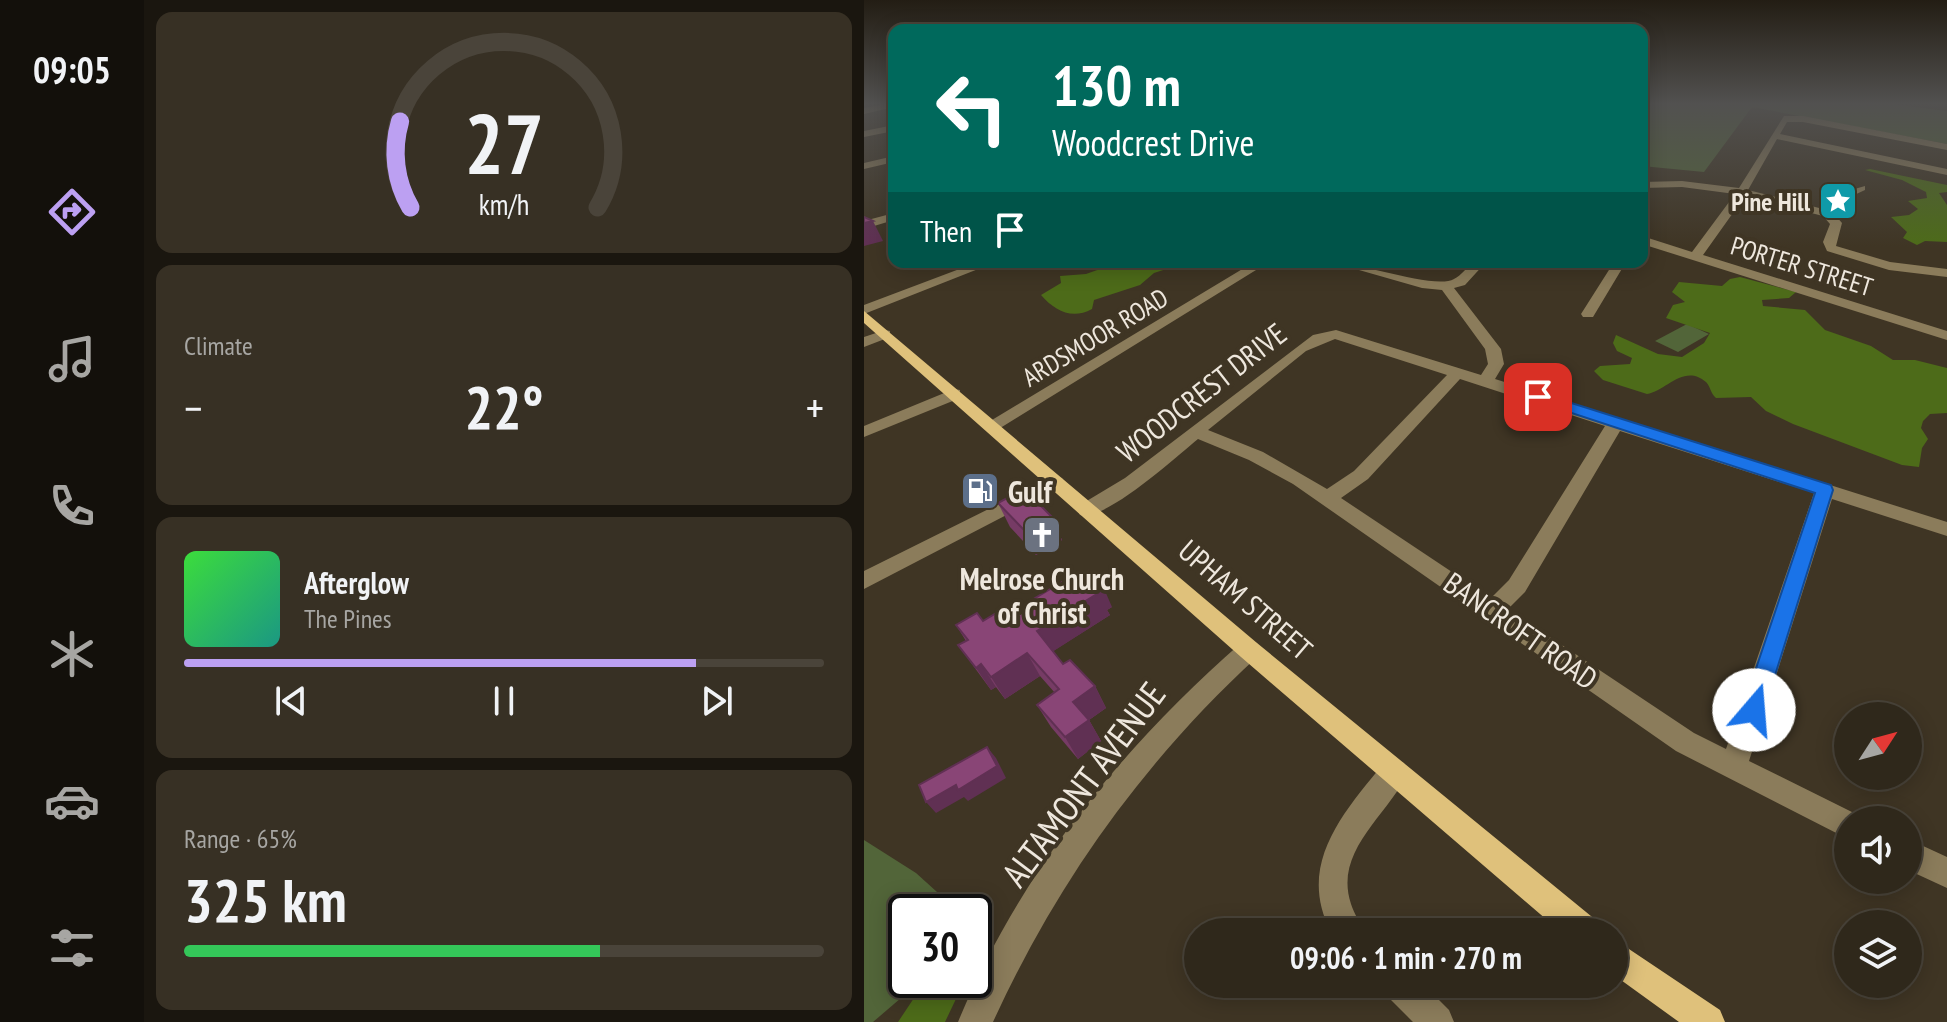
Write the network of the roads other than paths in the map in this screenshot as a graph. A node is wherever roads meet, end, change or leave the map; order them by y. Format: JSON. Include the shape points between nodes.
{"nodes":[{"id":1,"x":1765,"y":152,"type":"edge"},
{"id":2,"x":1849,"y":152,"type":"edge"},
{"id":3,"x":888,"y":160,"type":"edge"},
{"id":4,"x":864,"y":166,"type":"edge"},
{"id":5,"x":1947,"y":172,"type":"edge"},
{"id":6,"x":1648,"y":185,"type":"edge"},
{"id":7,"x":1861,"y":188,"type":"dead end"},
{"id":8,"x":1741,"y":193,"type":"junction"},
{"id":9,"x":1827,"y":214,"type":"junction"},
{"id":10,"x":888,"y":220,"type":"edge"},
{"id":11,"x":864,"y":225,"type":"edge"},
{"id":12,"x":1648,"y":242,"type":"edge"},
{"id":13,"x":1695,"y":257,"type":"junction"},
{"id":14,"x":962,"y":268,"type":"edge"},
{"id":15,"x":1253,"y":268,"type":"edge"},
{"id":16,"x":1360,"y":268,"type":"edge"},
{"id":17,"x":1474,"y":268,"type":"edge"},
{"id":18,"x":1616,"y":268,"type":"edge"},
{"id":19,"x":1947,"y":273,"type":"edge"},
{"id":20,"x":1446,"y":286,"type":"junction"},
{"id":21,"x":864,"y":313,"type":"edge"},
{"id":22,"x":1588,"y":314,"type":"dead end"},
{"id":23,"x":885,"y":334,"type":"junction"},
{"id":24,"x":1947,"y":336,"type":"edge"},
{"id":25,"x":864,"y":342,"type":"edge"},
{"id":26,"x":1459,"y":371,"type":"junction"},
{"id":27,"x":1486,"y":380,"type":"junction"},
{"id":28,"x":954,"y":394,"type":"junction"},
{"id":29,"x":1616,"y":422,"type":"junction"},
{"id":30,"x":991,"y":426,"type":"junction"},
{"id":31,"x":864,"y":432,"type":"edge"},
{"id":32,"x":1197,"y":432,"type":"junction"},
{"id":33,"x":1055,"y":482,"type":"junction"},
{"id":34,"x":1825,"y":490,"type":"junction"},
{"id":35,"x":1328,"y":498,"type":"junction"},
{"id":36,"x":1087,"y":510,"type":"junction"},
{"id":37,"x":1947,"y":529,"type":"edge"},
{"id":38,"x":864,"y":581,"type":"edge"},
{"id":39,"x":1492,"y":611,"type":"junction"},
{"id":40,"x":1249,"y":650,"type":"junction"},
{"id":41,"x":1733,"y":768,"type":"junction"},
{"id":42,"x":1394,"y":772,"type":"junction"},
{"id":43,"x":1834,"y":818,"type":"edge"},
{"id":44,"x":1922,"y":861,"type":"edge"},
{"id":45,"x":1947,"y":873,"type":"edge"},
{"id":46,"x":1342,"y":918,"type":"edge"},
{"id":47,"x":1569,"y":918,"type":"edge"},
{"id":48,"x":1628,"y":965,"type":"edge"},
{"id":49,"x":1413,"y":998,"type":"edge"},
{"id":50,"x":975,"y":1022,"type":"edge"},
{"id":51,"x":1437,"y":1022,"type":"edge"},
{"id":52,"x":1708,"y":1022,"type":"edge"}],
"edges":[{"from":1,"to":8,"type":"street"},
{"from":2,"to":5,"type":"street"},
{"from":3,"to":4,"type":"street"},
{"from":6,"to":8,"type":"street"},
{"from":7,"to":9,"type":"street","via":[[1848,194],[1838,211]]},
{"from":8,"to":9,"type":"street"},
{"from":8,"to":13,"type":"street"},
{"from":9,"to":19,"type":"street","via":[[1836,222],[1829,242],[1835,250],[1898,268]]},
{"from":10,"to":11,"type":"street"},
{"from":12,"to":13,"type":"street","name":"PORTER STREET"},
{"from":13,"to":24,"type":"street","name":"PORTER STREET"},
{"from":14,"to":21,"type":"street"},
{"from":15,"to":30,"type":"street","name":"ARDSMOOR ROAD"},
{"from":16,"to":20,"type":"street"},
{"from":17,"to":20,"type":"street","via":[[1460,282]]},
{"from":18,"to":22,"type":"street"},
{"from":20,"to":27,"type":"street","via":[[1493,349],[1496,364]]},
{"from":21,"to":23,"type":"main road","name":"UPHAM STREET"},
{"from":23,"to":25,"type":"street"},
{"from":23,"to":28,"type":"main road","name":"UPHAM STREET"},
{"from":26,"to":27,"type":"street","name":"WOODCREST DRIVE"},
{"from":26,"to":32,"type":"street","name":"WOODCREST DRIVE","via":[[1330,334],[1301,348]]},
{"from":26,"to":35,"type":"street","via":[[1361,475]]},
{"from":27,"to":29,"type":"street","name":"WOODCREST DRIVE"},
{"from":28,"to":30,"type":"main road","name":"UPHAM STREET"},
{"from":28,"to":31,"type":"street"},
{"from":29,"to":34,"type":"street","name":"WOODCREST DRIVE"},
{"from":29,"to":39,"type":"street","via":[[1517,586]]},
{"from":30,"to":33,"type":"main road","name":"UPHAM STREET"},
{"from":32,"to":35,"type":"street","name":"BANCROFT ROAD","via":[[1266,460]]},
{"from":32,"to":36,"type":"street","name":"WOODCREST DRIVE"},
{"from":33,"to":36,"type":"main road","name":"UPHAM STREET"},
{"from":33,"to":38,"type":"street"},
{"from":34,"to":37,"type":"street","name":"WOODCREST DRIVE"},
{"from":34,"to":41,"type":"street"},
{"from":35,"to":39,"type":"street","name":"BANCROFT ROAD"},
{"from":36,"to":40,"type":"main road","name":"UPHAM STREET"},
{"from":39,"to":41,"type":"street","name":"BANCROFT ROAD","via":[[1644,715]]},
{"from":40,"to":42,"type":"main road","name":"UPHAM STREET"},
{"from":40,"to":50,"type":"street","name":"ALTAMONT AVENUE","via":[[1170,725],[1090,825],[1010,947]]},
{"from":41,"to":43,"type":"street","name":"BANCROFT ROAD"},
{"from":42,"to":46,"type":"street","via":[[1337,855],[1334,898]]},
{"from":42,"to":47,"type":"main road","name":"UPHAM STREET"},
{"from":44,"to":45,"type":"street"},
{"from":48,"to":52,"type":"main road"},
{"from":49,"to":51,"type":"street"}]}
